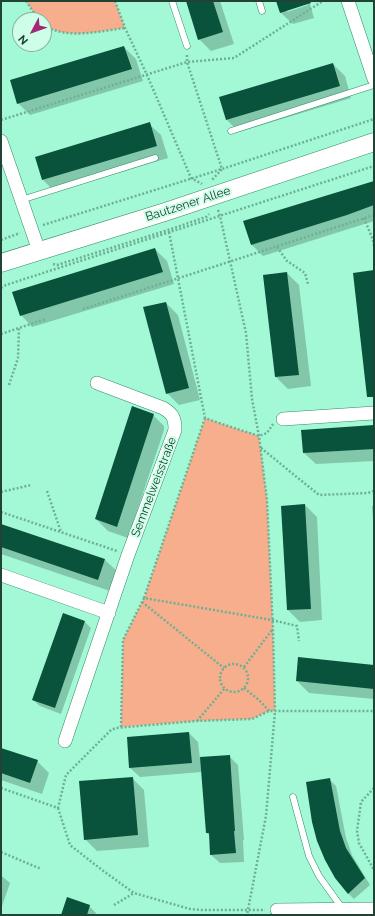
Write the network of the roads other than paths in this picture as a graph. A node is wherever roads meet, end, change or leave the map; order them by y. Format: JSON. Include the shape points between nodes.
{"nodes":[{"id":1,"x":172,"y":1,"type":"edge"},
{"id":2,"x":259,"y":1,"type":"edge"},
{"id":3,"x":348,"y":1,"type":"edge"},
{"id":4,"x":262,"y":11,"type":"dead end"},
{"id":5,"x":187,"y":46,"type":"road end"},
{"id":6,"x":374,"y":80,"type":"edge"},
{"id":7,"x":374,"y":85,"type":"edge"},
{"id":8,"x":231,"y":132,"type":"dead end"},
{"id":9,"x":1,"y":140,"type":"edge"},
{"id":10,"x":374,"y":142,"type":"edge"},
{"id":11,"x":155,"y":158,"type":"dead end"},
{"id":12,"x":21,"y":200,"type":"junction"},
{"id":13,"x":39,"y":251,"type":"junction"},
{"id":14,"x":1,"y":263,"type":"edge"},
{"id":15,"x":97,"y":383,"type":"dead end"},
{"id":16,"x":374,"y":413,"type":"edge"},
{"id":17,"x":283,"y":419,"type":"road end"},
{"id":18,"x":1,"y":575,"type":"edge"},
{"id":19,"x":109,"y":613,"type":"junction"},
{"id":20,"x":66,"y":741,"type":"dead end"},
{"id":21,"x":293,"y":797,"type":"dead end"},
{"id":22,"x":343,"y":909,"type":"junction"},
{"id":23,"x":374,"y":909,"type":"edge"},
{"id":24,"x":277,"y":910,"type":"dead end"}],
"edges":[{"from":1,"to":5,"type":"lane"},
{"from":2,"to":4,"type":"lane"},
{"from":3,"to":6,"type":"street"},
{"from":7,"to":8,"type":"lane"},
{"from":9,"to":12,"type":"street"},
{"from":10,"to":13,"type":"street","name":"Bautzener Allee","via":[[209,189],[165,212]]},
{"from":11,"to":12,"type":"lane"},
{"from":12,"to":13,"type":"street"},
{"from":13,"to":14,"type":"street","name":"Bautzener Allee"},
{"from":15,"to":19,"type":"street","name":"Semmelweisstraße","via":[[163,408],[170,412],[175,421],[175,430]]},
{"from":16,"to":17,"type":"street"},
{"from":18,"to":19,"type":"street"},
{"from":19,"to":20,"type":"street","name":"Semmelweisstraße"},
{"from":21,"to":22,"type":"lane","via":[[309,856],[318,876]]},
{"from":22,"to":23,"type":"street"},
{"from":22,"to":24,"type":"street"}]}
